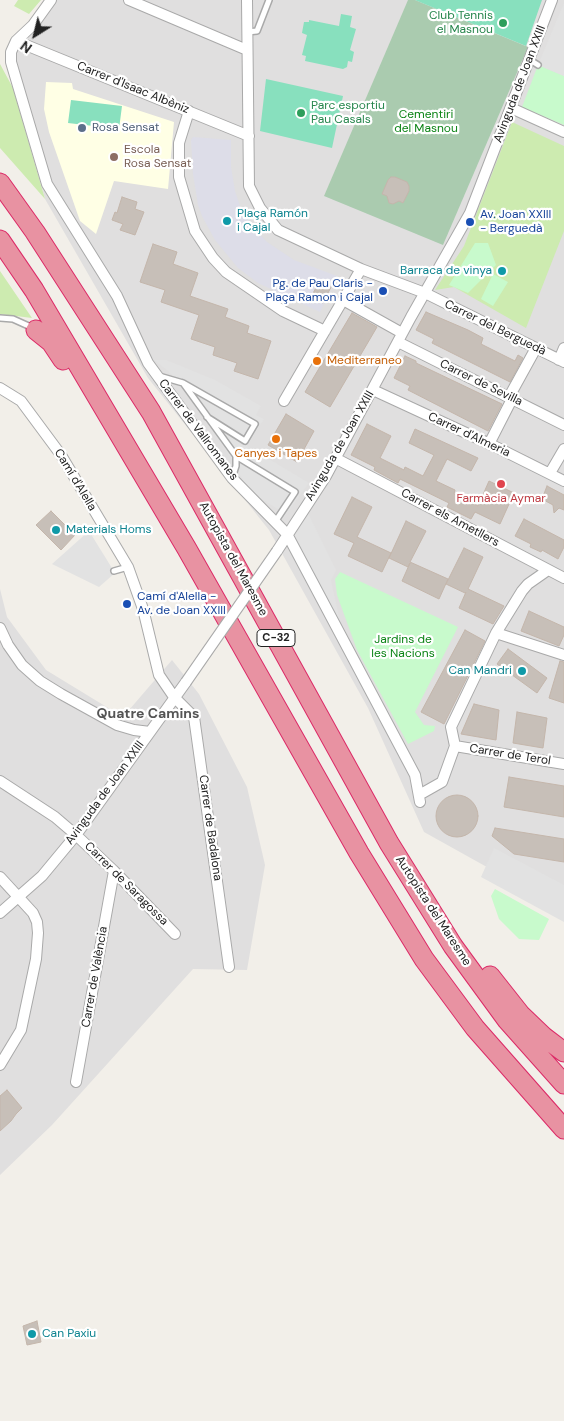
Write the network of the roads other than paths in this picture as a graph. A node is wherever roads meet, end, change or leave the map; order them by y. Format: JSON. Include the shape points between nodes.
{"nodes":[{"id":1,"x":51,"y":0,"type":"edge"},
{"id":2,"x":129,"y":0,"type":"edge"},
{"id":3,"x":247,"y":0,"type":"edge"},
{"id":4,"x":269,"y":0,"type":"edge"},
{"id":5,"x":552,"y":0,"type":"edge"},
{"id":6,"x":247,"y":32,"type":"junction"},
{"id":7,"x":16,"y":42,"type":"junction"},
{"id":8,"x":247,"y":50,"type":"junction"},
{"id":9,"x":511,"y":108,"type":"junction"},
{"id":10,"x":189,"y":111,"type":"junction"},
{"id":11,"x":564,"y":132,"type":"edge"},
{"id":12,"x":249,"y":136,"type":"junction"},
{"id":13,"x":0,"y":183,"type":"edge"},
{"id":14,"x":0,"y":240,"type":"edge"},
{"id":15,"x":361,"y":269,"type":"junction"},
{"id":16,"x":425,"y":293,"type":"junction"},
{"id":17,"x":343,"y":300,"type":"junction"},
{"id":18,"x":0,"y":318,"type":"edge"},
{"id":19,"x":36,"y":330,"type":"joint"},
{"id":20,"x":325,"y":331,"type":"junction"},
{"id":21,"x":400,"y":338,"type":"junction"},
{"id":22,"x":536,"y":348,"type":"junction"},
{"id":23,"x":564,"y":348,"type":"edge"},
{"id":24,"x":561,"y":361,"type":"edge"},
{"id":25,"x":156,"y":375,"type":"junction"},
{"id":26,"x":182,"y":382,"type":"junction"},
{"id":27,"x":0,"y":388,"type":"edge"},
{"id":28,"x":373,"y":390,"type":"junction"},
{"id":29,"x":510,"y":398,"type":"junction"},
{"id":30,"x":284,"y":400,"type":"dead end"},
{"id":31,"x":207,"y":417,"type":"junction"},
{"id":32,"x":564,"y":425,"type":"edge"},
{"id":33,"x":489,"y":444,"type":"junction"},
{"id":34,"x":564,"y":449,"type":"edge"},
{"id":35,"x":236,"y":456,"type":"junction"},
{"id":36,"x":336,"y":458,"type":"junction"},
{"id":37,"x":550,"y":473,"type":"junction"},
{"id":38,"x":232,"y":478,"type":"junction"},
{"id":39,"x":564,"y":481,"type":"edge"},
{"id":40,"x":275,"y":522,"type":"junction"},
{"id":41,"x":287,"y":534,"type":"junction"},
{"id":42,"x":187,"y":549,"type":"junction"},
{"id":43,"x":128,"y":567,"type":"junction"},
{"id":44,"x":548,"y":570,"type":"junction"},
{"id":45,"x":114,"y":571,"type":"dead end"},
{"id":46,"x":564,"y":578,"type":"edge"},
{"id":47,"x":0,"y":628,"type":"edge"},
{"id":48,"x":496,"y":632,"type":"junction"},
{"id":49,"x":564,"y":654,"type":"edge"},
{"id":50,"x":174,"y":697,"type":"junction"},
{"id":51,"x":150,"y":732,"type":"junction"},
{"id":52,"x":455,"y":746,"type":"junction"},
{"id":53,"x":564,"y":764,"type":"edge"},
{"id":54,"x":0,"y":781,"type":"edge"},
{"id":55,"x":76,"y":835,"type":"junction"},
{"id":56,"x":114,"y":871,"type":"junction"},
{"id":57,"x":0,"y":877,"type":"edge"},
{"id":58,"x":19,"y":897,"type":"junction"},
{"id":59,"x":0,"y":914,"type":"edge"},
{"id":60,"x":175,"y":934,"type":"dead end"},
{"id":61,"x":453,"y":946,"type":"junction"},
{"id":62,"x":229,"y":967,"type":"dead end"},
{"id":63,"x":564,"y":1052,"type":"edge"},
{"id":64,"x":0,"y":1065,"type":"edge"},
{"id":65,"x":76,"y":1082,"type":"dead end"},
{"id":66,"x":564,"y":1084,"type":"edge"},
{"id":67,"x":564,"y":1128,"type":"edge"}],
"edges":[{"from":1,"to":7,"type":"street"},
{"from":2,"to":8,"type":"street"},
{"from":3,"to":6,"type":"street","name":"Carrer del Berguedà"},
{"from":4,"to":6,"type":"lane","via":[[257,32]]},
{"from":5,"to":9,"type":"street","name":"Avinguda de Joan XXIII","via":[[534,62]]},
{"from":6,"to":8,"type":"street","name":"Carrer del Berguedà"},
{"from":7,"to":10,"type":"street","name":"Carrer d'Isaac Albèniz"},
{"from":7,"to":25,"type":"street","name":"Carrer de Vallromanes","via":[[11,62],[47,184],[116,296]]},
{"from":8,"to":12,"type":"street","name":"Carrer del Berguedà"},
{"from":9,"to":11,"type":"street"},
{"from":9,"to":16,"type":"street","name":"Avinguda de Joan XXIII","via":[[470,213]]},
{"from":10,"to":12,"type":"street","name":"Carrer d'Isaac Albèniz"},
{"from":10,"to":20,"type":"street","via":[[179,143],[179,177],[195,230],[226,272],[283,311]]},
{"from":12,"to":15,"type":"street","name":"Carrer del Berguedà","via":[[249,186],[260,208],[278,230]]},
{"from":13,"to":61,"type":"highway","name":"Autopista del Maresme","number":"C-32","via":[[151,412],[390,843]]},
{"from":14,"to":42,"type":"highway","number":"C-32","via":[[34,290]]},
{"from":15,"to":16,"type":"street","name":"Carrer del Berguedà"},
{"from":15,"to":17,"type":"street"},
{"from":16,"to":21,"type":"street","name":"Avinguda de Joan XXIII"},
{"from":16,"to":22,"type":"street","name":"Carrer del Berguedà"},
{"from":17,"to":20,"type":"street"},
{"from":17,"to":21,"type":"street","name":"Carrer de Sevilla"},
{"from":18,"to":19,"type":"lane","via":[[13,319]]},
{"from":19,"to":42,"type":"highway","via":[[51,342],[85,391]]},
{"from":20,"to":30,"type":"street"},
{"from":21,"to":28,"type":"street","name":"Avinguda de Joan XXIII"},
{"from":21,"to":29,"type":"street","name":"Carrer de Sevilla"},
{"from":22,"to":24,"type":"street","name":"Carrer del Berguedà"},
{"from":22,"to":29,"type":"street"},
{"from":23,"to":24,"type":"street"},
{"from":25,"to":26,"type":"lane"},
{"from":25,"to":38,"type":"street","name":"Carrer de Vallromanes"},
{"from":26,"to":31,"type":"lane"},
{"from":26,"to":31,"type":"lane","via":[[255,424],[245,441]]},
{"from":27,"to":43,"type":"street","name":"Camí d'Alella","via":[[21,401],[61,455]]},
{"from":28,"to":33,"type":"street","name":"Carrer d'Almeria"},
{"from":28,"to":36,"type":"street","name":"Avinguda de Joan XXIII"},
{"from":29,"to":32,"type":"street","name":"Carrer de Sevilla"},
{"from":29,"to":33,"type":"street"},
{"from":31,"to":35,"type":"lane"},
{"from":33,"to":37,"type":"street","name":"Carrer d'Almeria"},
{"from":34,"to":37,"type":"street"},
{"from":35,"to":38,"type":"lane"},
{"from":35,"to":40,"type":"lane","via":[[295,492]]},
{"from":36,"to":41,"type":"street","name":"Avinguda de Joan XXIII"},
{"from":36,"to":44,"type":"street","name":"Carrer els Ametllers"},
{"from":37,"to":39,"type":"street","name":"Carrer d'Almeria"},
{"from":38,"to":40,"type":"street","name":"Carrer de Vallromanes"},
{"from":40,"to":41,"type":"street","name":"Carrer de Vallromanes"},
{"from":41,"to":50,"type":"street","name":"Avinguda de Joan XXIII","bridge":true},
{"from":41,"to":52,"type":"street","name":"Carrer de Vallromanes","via":[[415,775],[420,798],[442,782]]},
{"from":42,"to":67,"type":"highway","number":"C-32","via":[[359,853],[424,959],[476,1028]]},
{"from":43,"to":45,"type":"lane"},
{"from":43,"to":50,"type":"street","name":"Camí d'Alella","via":[[143,609],[159,675]]},
{"from":44,"to":46,"type":"street","name":"Carrer els Ametllers"},
{"from":44,"to":48,"type":"street","via":[[522,591]]},
{"from":47,"to":51,"type":"street","via":[[22,664],[40,681],[117,725]]},
{"from":48,"to":49,"type":"street"},
{"from":48,"to":52,"type":"street","via":[[451,727]]},
{"from":50,"to":51,"type":"street","name":"Avinguda de Joan XXIII"},
{"from":50,"to":62,"type":"street","name":"Carrer de Badalona","via":[[194,717]]},
{"from":51,"to":55,"type":"street","name":"Avinguda de Joan XXIII"},
{"from":52,"to":53,"type":"street","name":"Carrer de Terol"},
{"from":54,"to":55,"type":"street","name":"Carrer de Saragossa","via":[[55,817]]},
{"from":55,"to":56,"type":"street","name":"Carrer de Saragossa"},
{"from":55,"to":58,"type":"street","name":"Avinguda de Joan XXIII","via":[[42,876]]},
{"from":56,"to":60,"type":"street","name":"Carrer de Saragossa"},
{"from":56,"to":65,"type":"street","name":"Carrer de València"},
{"from":57,"to":58,"type":"street"},
{"from":58,"to":59,"type":"street","name":"Avinguda de Joan XXIII"},
{"from":58,"to":64,"type":"street","via":[[37,922],[36,959],[21,1030]]},
{"from":61,"to":63,"type":"highway","via":[[475,957],[520,1014]]},
{"from":61,"to":66,"type":"highway","name":"Autopista del Maresme","number":"C-32","via":[[507,1020]]}]}
